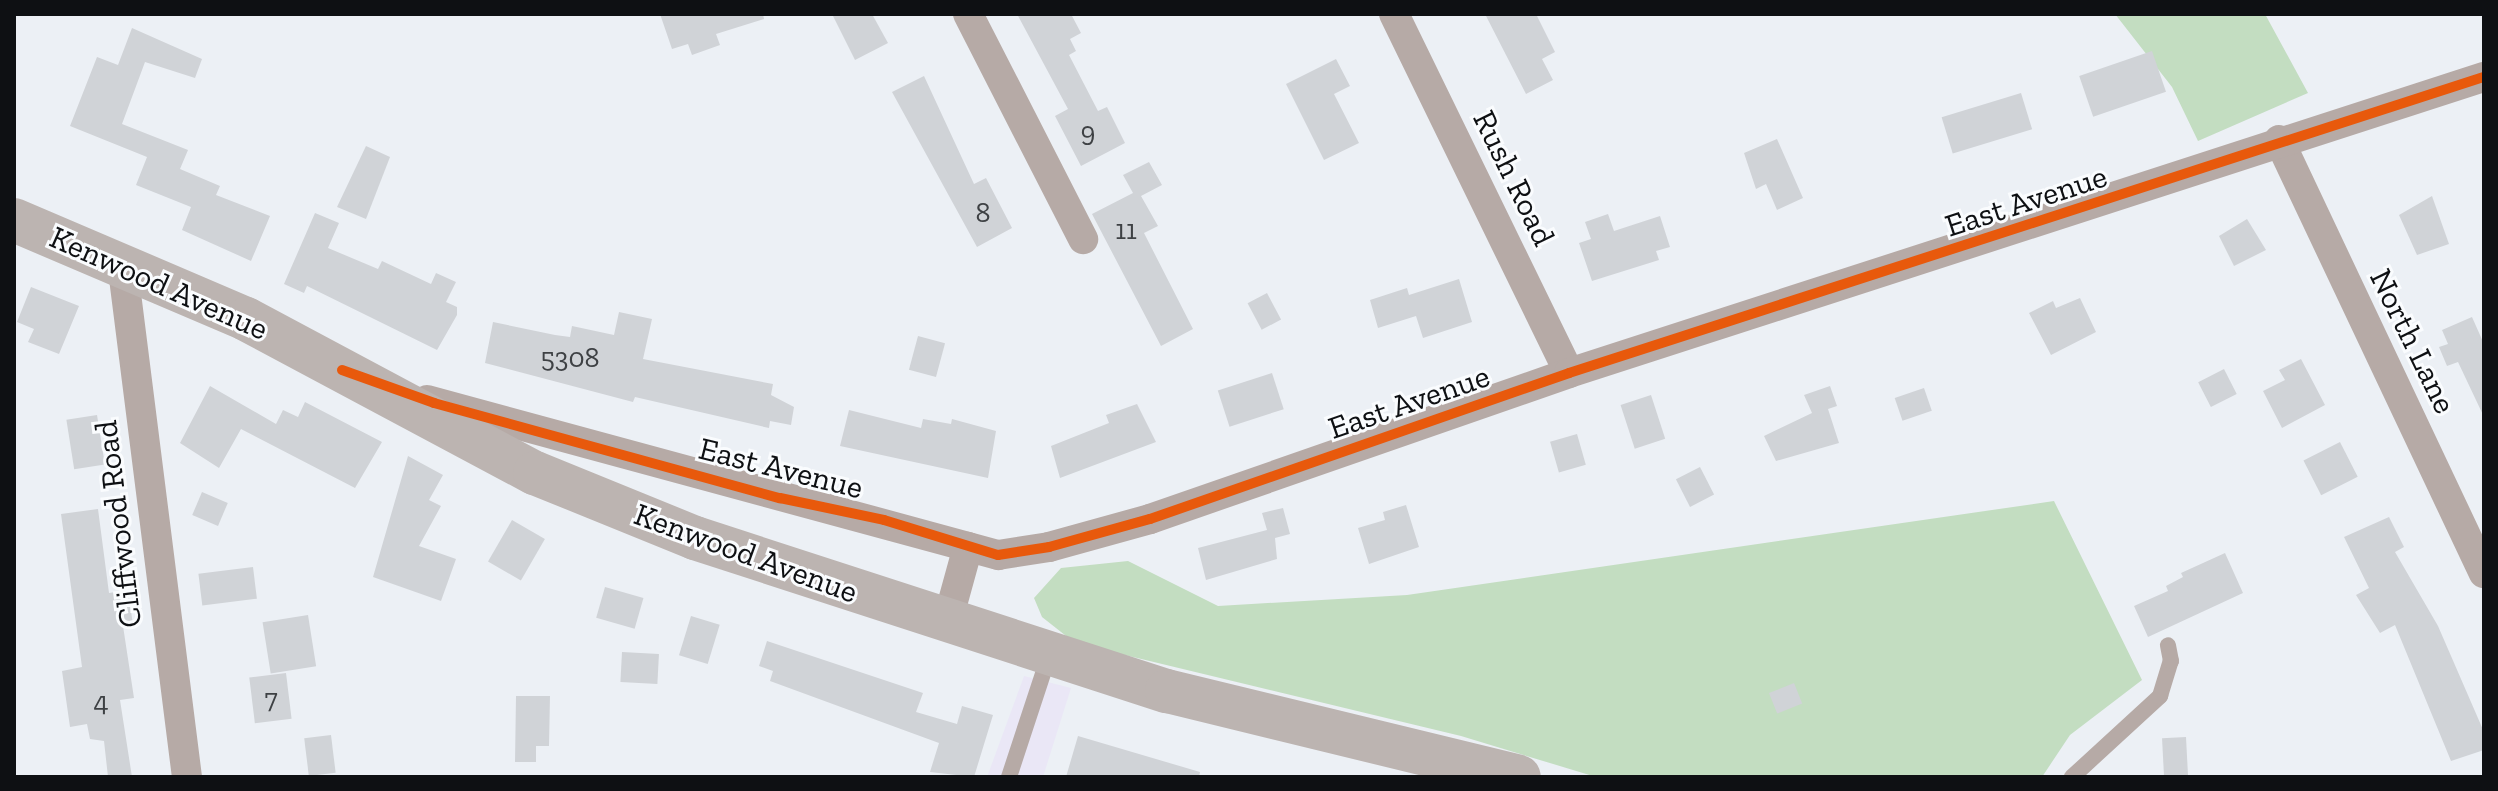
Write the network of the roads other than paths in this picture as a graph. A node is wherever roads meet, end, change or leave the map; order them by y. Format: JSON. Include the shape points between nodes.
{"nodes":[{"id":1,"x":968,"y":14,"type":"edge"},
{"id":2,"x":1394,"y":14,"type":"edge"},
{"id":3,"x":2484,"y":77,"type":"edge"},
{"id":4,"x":2279,"y":140,"type":"junction"},
{"id":5,"x":14,"y":220,"type":"edge"},
{"id":6,"x":1083,"y":239,"type":"dead end"},
{"id":7,"x":122,"y":262,"type":"junction"},
{"id":8,"x":342,"y":370,"type":"junction"},
{"id":9,"x":1569,"y":373,"type":"junction"},
{"id":10,"x":968,"y":547,"type":"junction"},
{"id":11,"x":2484,"y":573,"type":"edge"},
{"id":12,"x":947,"y":623,"type":"junction"},
{"id":13,"x":2168,"y":645,"type":"dead end"},
{"id":14,"x":1049,"y":655,"type":"junction"},
{"id":15,"x":187,"y":777,"type":"edge"},
{"id":16,"x":1009,"y":777,"type":"edge"},
{"id":17,"x":1519,"y":777,"type":"edge"},
{"id":18,"x":2072,"y":777,"type":"edge"}],
"edges":[{"from":1,"to":6,"type":"street"},
{"from":2,"to":9,"type":"street","name":"Rush Road"},
{"from":3,"to":4,"type":"street","name":"East Avenue"},
{"from":4,"to":9,"type":"street","name":"East Avenue","via":[[2098,206]]},
{"from":4,"to":11,"type":"street","name":"North Lane"},
{"from":5,"to":7,"type":"main road","name":"Kenwood Avenue"},
{"from":7,"to":8,"type":"main road","name":"Kenwood Avenue"},
{"from":7,"to":15,"type":"street","name":"Cliffwood Road"},
{"from":8,"to":10,"type":"street","name":"East Avenue","via":[[434,403],[780,498],[884,520]]},
{"from":8,"to":12,"type":"main road","name":"Kenwood Avenue","via":[[535,473],[604,502],[771,566]]},
{"from":9,"to":10,"type":"street","name":"East Avenue","via":[[1150,519],[998,555]]},
{"from":10,"to":12,"type":"street"},
{"from":12,"to":14,"type":"main road","name":"Kenwood Avenue"},
{"from":13,"to":18,"type":"lane","via":[[2171,661],[2160,696]]},
{"from":14,"to":16,"type":"lane"},
{"from":14,"to":17,"type":"main road","name":"Kenwood Avenue","via":[[1167,691]]}]}
